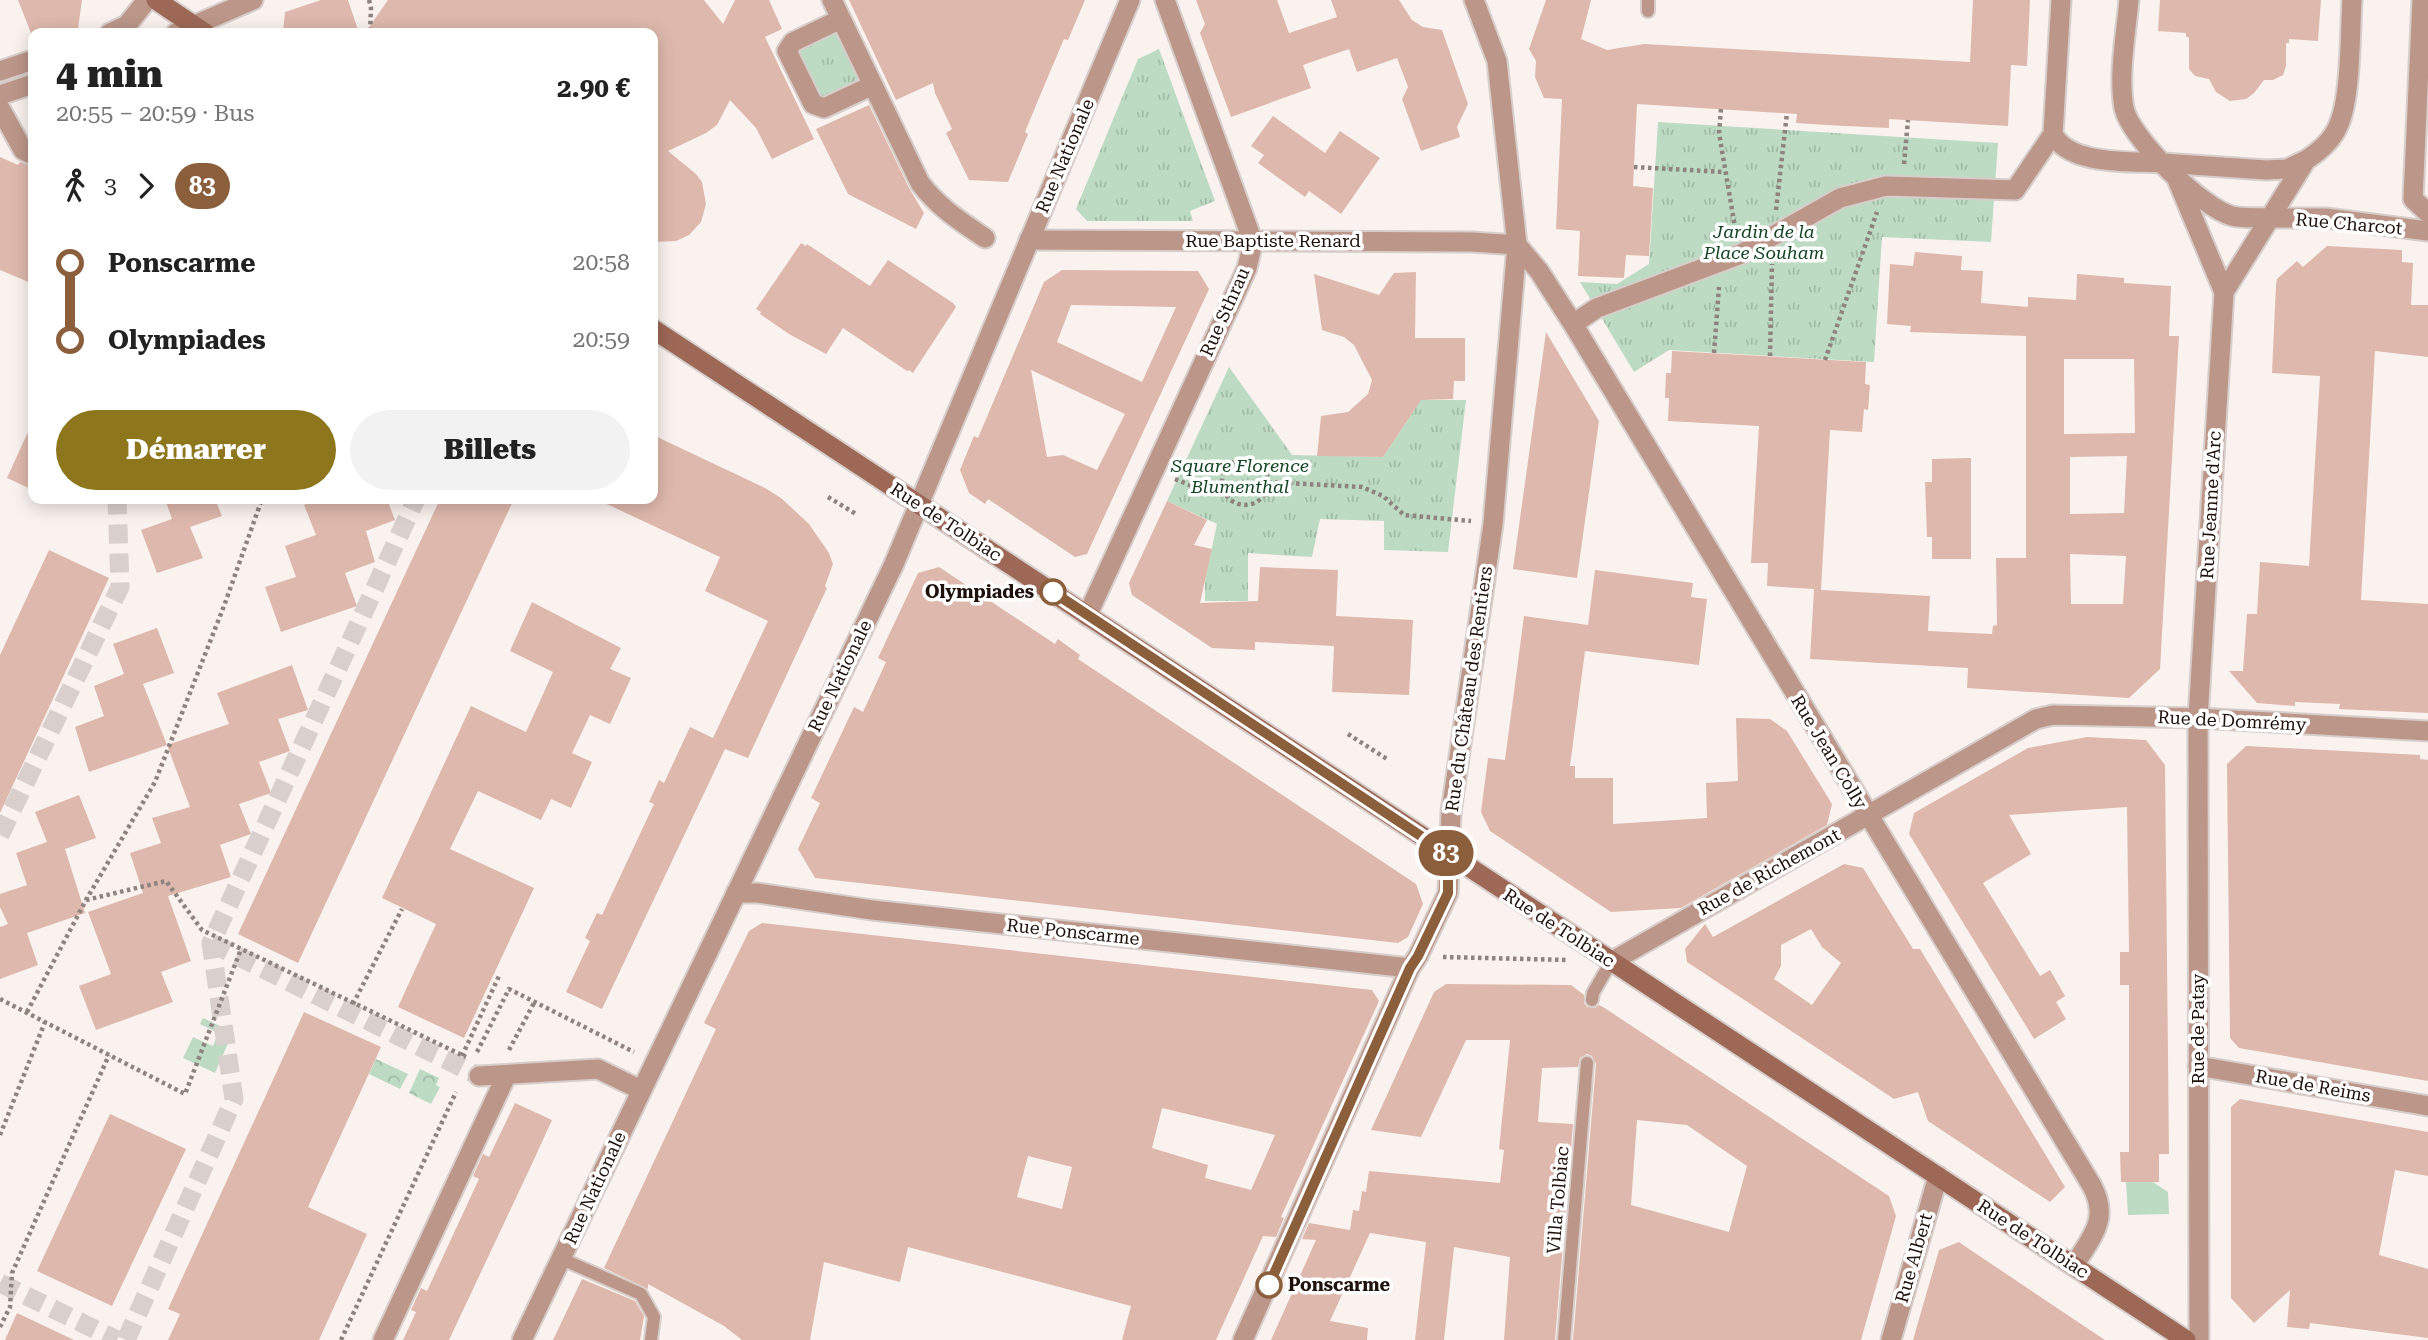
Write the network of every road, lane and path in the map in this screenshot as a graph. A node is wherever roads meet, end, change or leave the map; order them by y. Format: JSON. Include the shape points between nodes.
{"nodes":[{"id":1,"x":147,"y":0,"type":"edge"},
{"id":2,"x":156,"y":0,"type":"edge"},
{"id":3,"x":253,"y":0,"type":"edge"},
{"id":4,"x":369,"y":0,"type":"edge"},
{"id":5,"x":832,"y":0,"type":"edge"},
{"id":6,"x":1130,"y":0,"type":"edge"},
{"id":7,"x":1165,"y":0,"type":"edge"},
{"id":8,"x":1474,"y":0,"type":"edge"},
{"id":9,"x":2061,"y":0,"type":"edge"},
{"id":10,"x":2129,"y":0,"type":"edge"},
{"id":11,"x":2352,"y":0,"type":"edge"},
{"id":12,"x":2422,"y":0,"type":"edge"},
{"id":13,"x":841,"y":19,"type":"junction"},
{"id":14,"x":121,"y":28,"type":"edge"},
{"id":15,"x":188,"y":28,"type":"edge"},
{"id":16,"x":197,"y":28,"type":"edge"},
{"id":17,"x":370,"y":28,"type":"edge"},
{"id":18,"x":28,"y":62,"type":"edge"},
{"id":19,"x":0,"y":71,"type":"edge"},
{"id":20,"x":873,"y":85,"type":"junction"},
{"id":21,"x":28,"y":86,"type":"edge"},
{"id":22,"x":0,"y":95,"type":"edge"},
{"id":23,"x":0,"y":108,"type":"edge"},
{"id":24,"x":1721,"y":109,"type":"dead end"},
{"id":25,"x":1908,"y":120,"type":"dead end"},
{"id":26,"x":2053,"y":134,"type":"junction"},
{"id":27,"x":28,"y":152,"type":"edge"},
{"id":28,"x":2306,"y":160,"type":"junction"},
{"id":29,"x":1634,"y":167,"type":"dead end"},
{"id":30,"x":2170,"y":170,"type":"junction"},
{"id":31,"x":1724,"y":172,"type":"junction"},
{"id":32,"x":1894,"y":186,"type":"junction"},
{"id":33,"x":2428,"y":213,"type":"edge"},
{"id":34,"x":2270,"y":218,"type":"junction"},
{"id":35,"x":2428,"y":231,"type":"edge"},
{"id":36,"x":985,"y":238,"type":"dead end"},
{"id":37,"x":1029,"y":240,"type":"junction"},
{"id":38,"x":1253,"y":242,"type":"junction"},
{"id":39,"x":1517,"y":245,"type":"junction"},
{"id":40,"x":1741,"y":254,"type":"junction"},
{"id":41,"x":1721,"y":261,"type":"junction"},
{"id":42,"x":2224,"y":292,"type":"junction"},
{"id":43,"x":1579,"y":320,"type":"dead end"},
{"id":44,"x":658,"y":332,"type":"edge"},
{"id":45,"x":1714,"y":353,"type":"dead end"},
{"id":46,"x":1825,"y":359,"type":"dead end"},
{"id":47,"x":1153,"y":469,"type":"junction"},
{"id":48,"x":1268,"y":482,"type":"junction"},
{"id":49,"x":1222,"y":486,"type":"junction"},
{"id":50,"x":828,"y":497,"type":"dead end"},
{"id":51,"x":260,"y":504,"type":"edge"},
{"id":52,"x":918,"y":504,"type":"junction"},
{"id":53,"x":856,"y":514,"type":"dead end"},
{"id":54,"x":1493,"y":524,"type":"junction"},
{"id":55,"x":1087,"y":616,"type":"junction"},
{"id":56,"x":2198,"y":718,"type":"junction"},
{"id":57,"x":2036,"y":719,"type":"joint"},
{"id":58,"x":2428,"y":731,"type":"edge"},
{"id":59,"x":1348,"y":734,"type":"dead end"},
{"id":60,"x":1387,"y":759,"type":"dead end"},
{"id":61,"x":1868,"y":816,"type":"junction"},
{"id":62,"x":1448,"y":854,"type":"junction"},
{"id":63,"x":736,"y":893,"type":"junction"},
{"id":64,"x":86,"y":900,"type":"junction"},
{"id":65,"x":402,"y":909,"type":"dead end"},
{"id":66,"x":241,"y":949,"type":"junction"},
{"id":67,"x":1571,"y":960,"type":"dead end"},
{"id":68,"x":1414,"y":962,"type":"junction"},
{"id":69,"x":1611,"y":962,"type":"junction"},
{"id":70,"x":499,"y":976,"type":"dead end"},
{"id":71,"x":0,"y":999,"type":"edge"},
{"id":72,"x":1592,"y":1000,"type":"dead end"},
{"id":73,"x":535,"y":1001,"type":"junction"},
{"id":74,"x":354,"y":1004,"type":"junction"},
{"id":75,"x":27,"y":1012,"type":"junction"},
{"id":76,"x":45,"y":1022,"type":"junction"},
{"id":77,"x":509,"y":1050,"type":"dead end"},
{"id":78,"x":636,"y":1053,"type":"dead end"},
{"id":79,"x":109,"y":1055,"type":"junction"},
{"id":80,"x":462,"y":1056,"type":"junction"},
{"id":81,"x":1587,"y":1063,"type":"dead end"},
{"id":82,"x":2198,"y":1066,"type":"junction"},
{"id":83,"x":479,"y":1076,"type":"tunnel mouth"},
{"id":84,"x":506,"y":1076,"type":"junction"},
{"id":85,"x":642,"y":1090,"type":"junction"},
{"id":86,"x":456,"y":1092,"type":"dead end"},
{"id":87,"x":2428,"y":1106,"type":"edge"},
{"id":88,"x":0,"y":1135,"type":"edge"},
{"id":89,"x":1938,"y":1176,"type":"junction"},
{"id":90,"x":562,"y":1259,"type":"junction"},
{"id":91,"x":2074,"y":1266,"type":"junction"},
{"id":92,"x":0,"y":1327,"type":"edge"},
{"id":93,"x":341,"y":1340,"type":"edge"},
{"id":94,"x":383,"y":1340,"type":"edge"},
{"id":95,"x":522,"y":1340,"type":"edge"},
{"id":96,"x":651,"y":1340,"type":"edge"},
{"id":97,"x":1243,"y":1340,"type":"edge"},
{"id":98,"x":1564,"y":1340,"type":"edge"},
{"id":99,"x":1891,"y":1340,"type":"edge"},
{"id":100,"x":2186,"y":1340,"type":"edge"},
{"id":101,"x":2199,"y":1340,"type":"edge"}],
"edges":[{"from":1,"to":14,"type":"street"},
{"from":2,"to":15,"type":"main road"},
{"from":3,"to":16,"type":"street"},
{"from":4,"to":17,"type":"path"},
{"from":5,"to":13,"type":"street"},
{"from":6,"to":37,"type":"street","name":"Rue Nationale"},
{"from":7,"to":38,"type":"street"},
{"from":8,"to":39,"type":"street","name":"Rue du Château des Rentiers","via":[[1497,61]]},
{"from":9,"to":26,"type":"street"},
{"from":10,"to":30,"type":"street","name":"Rue Charcot","via":[[2124,110],[2137,136]]},
{"from":11,"to":28,"type":"street","via":[[2345,101],[2339,124],[2320,151]]},
{"from":12,"to":33,"type":"street","name":"Rue Charcot","via":[[2413,199]]},
{"from":13,"to":20,"type":"street"},
{"from":13,"to":20,"type":"street","via":[[793,42],[787,51],[813,104],[824,108]]},
{"from":18,"to":19,"type":"street"},
{"from":20,"to":36,"type":"street","via":[[920,183],[949,215]]},
{"from":21,"to":22,"type":"street"},
{"from":23,"to":27,"type":"street"},
{"from":24,"to":31,"type":"path"},
{"from":25,"to":32,"type":"path"},
{"from":26,"to":30,"type":"street","via":[[2067,150],[2095,159]]},
{"from":26,"to":32,"type":"street","via":[[2015,190]]},
{"from":28,"to":30,"type":"street","via":[[2287,169]]},
{"from":28,"to":34,"type":"street","name":"Rue Jeanne d'Arc"},
{"from":29,"to":31,"type":"path"},
{"from":30,"to":34,"type":"street","name":"Rue Charcot","via":[[2208,204],[2233,216]]},
{"from":30,"to":42,"type":"street","name":"Rue Jeanne d'Arc"},
{"from":31,"to":40,"type":"path"},
{"from":32,"to":40,"type":"street","via":[[1840,198]]},
{"from":32,"to":46,"type":"path"},
{"from":34,"to":35,"type":"street","name":"Rue Charcot","via":[[2326,218]]},
{"from":34,"to":42,"type":"street","name":"Rue Jeanne d'Arc"},
{"from":37,"to":38,"type":"street","name":"Rue Baptiste Renard"},
{"from":37,"to":52,"type":"street","name":"Rue Nationale"},
{"from":38,"to":39,"type":"street","name":"Rue Baptiste Renard"},
{"from":38,"to":47,"type":"street","name":"Rue Sthrau","via":[[1247,268]]},
{"from":39,"to":54,"type":"street","name":"Rue du Château des Rentiers"},
{"from":39,"to":61,"type":"street","name":"Rue Jean Colly","via":[[1573,324]]},
{"from":40,"to":41,"type":"street"},
{"from":41,"to":43,"type":"street","via":[[1597,308]]},
{"from":41,"to":45,"type":"path"},
{"from":42,"to":56,"type":"street","name":"Rue Jeanne d'Arc"},
{"from":44,"to":52,"type":"main road","name":"Rue de Tolbiac"},
{"from":47,"to":49,"type":"path","via":[[1197,488]]},
{"from":47,"to":55,"type":"street","name":"Rue Sthrau"},
{"from":48,"to":49,"type":"path","via":[[1264,496],[1243,506],[1229,499]]},
{"from":48,"to":49,"type":"path","via":[[1263,467],[1242,458],[1225,469]]},
{"from":48,"to":54,"type":"path","via":[[1362,487],[1383,496],[1404,515]]},
{"from":50,"to":53,"type":"path"},
{"from":51,"to":64,"type":"path","via":[[155,782]]},
{"from":52,"to":55,"type":"main road","name":"Rue de Tolbiac"},
{"from":52,"to":63,"type":"street","name":"Rue Nationale","via":[[894,564]]},
{"from":54,"to":62,"type":"street","name":"Rue du Château des Rentiers"},
{"from":55,"to":62,"type":"main road","name":"Rue de Tolbiac"},
{"from":56,"to":57,"type":"street","name":"Rue de Domrémy","via":[[2053,715]]},
{"from":56,"to":58,"type":"street","name":"Rue de Domrémy"},
{"from":56,"to":82,"type":"street","name":"Rue de Patay"},
{"from":57,"to":61,"type":"street","name":"Rue de Richemont"},
{"from":59,"to":60,"type":"path"},
{"from":61,"to":69,"type":"street","name":"Rue de Richemont"},
{"from":61,"to":91,"type":"street","name":"Rue Jean Colly","via":[[2098,1197],[2099,1223]]},
{"from":62,"to":68,"type":"street","name":"Rue du Château des Rentiers","via":[[1448,893]]},
{"from":62,"to":69,"type":"main road","name":"Rue de Tolbiac"},
{"from":63,"to":68,"type":"street","name":"Rue Ponscarme"},
{"from":63,"to":85,"type":"street","name":"Rue Nationale"},
{"from":64,"to":66,"type":"path","via":[[166,881],[202,930]]},
{"from":64,"to":75,"type":"path"},
{"from":65,"to":74,"type":"path"},
{"from":66,"to":74,"type":"path"},
{"from":66,"to":79,"type":"path","via":[[185,1094]]},
{"from":67,"to":68,"type":"path"},
{"from":68,"to":97,"type":"street","name":"Rue du Château des Rentiers"},
{"from":69,"to":72,"type":"lane"},
{"from":69,"to":89,"type":"main road","name":"Rue de Tolbiac"},
{"from":70,"to":80,"type":"path"},
{"from":71,"to":75,"type":"path"},
{"from":73,"to":77,"type":"path"},
{"from":73,"to":78,"type":"path"},
{"from":73,"to":80,"type":"path","via":[[509,989],[479,1051]]},
{"from":74,"to":80,"type":"path"},
{"from":75,"to":76,"type":"path"},
{"from":76,"to":79,"type":"path"},
{"from":76,"to":88,"type":"path"},
{"from":79,"to":92,"type":"path","via":[[12,1273],[10,1307]]},
{"from":81,"to":98,"type":"lane","name":"Villa Tolbiac"},
{"from":82,"to":87,"type":"street","name":"Rue de Reims"},
{"from":82,"to":101,"type":"street","name":"Rue de Patay"},
{"from":83,"to":84,"type":"street"},
{"from":84,"to":85,"type":"street","via":[[598,1069]]},
{"from":84,"to":94,"type":"street"},
{"from":85,"to":90,"type":"street","name":"Rue Nationale"},
{"from":86,"to":93,"type":"path"},
{"from":89,"to":91,"type":"main road","name":"Rue de Tolbiac"},
{"from":89,"to":99,"type":"street","name":"Rue Albert"},
{"from":90,"to":95,"type":"street","name":"Rue Nationale"},
{"from":90,"to":96,"type":"lane","via":[[641,1294],[654,1317]]},
{"from":91,"to":100,"type":"main road","name":"Rue de Tolbiac"}]}
